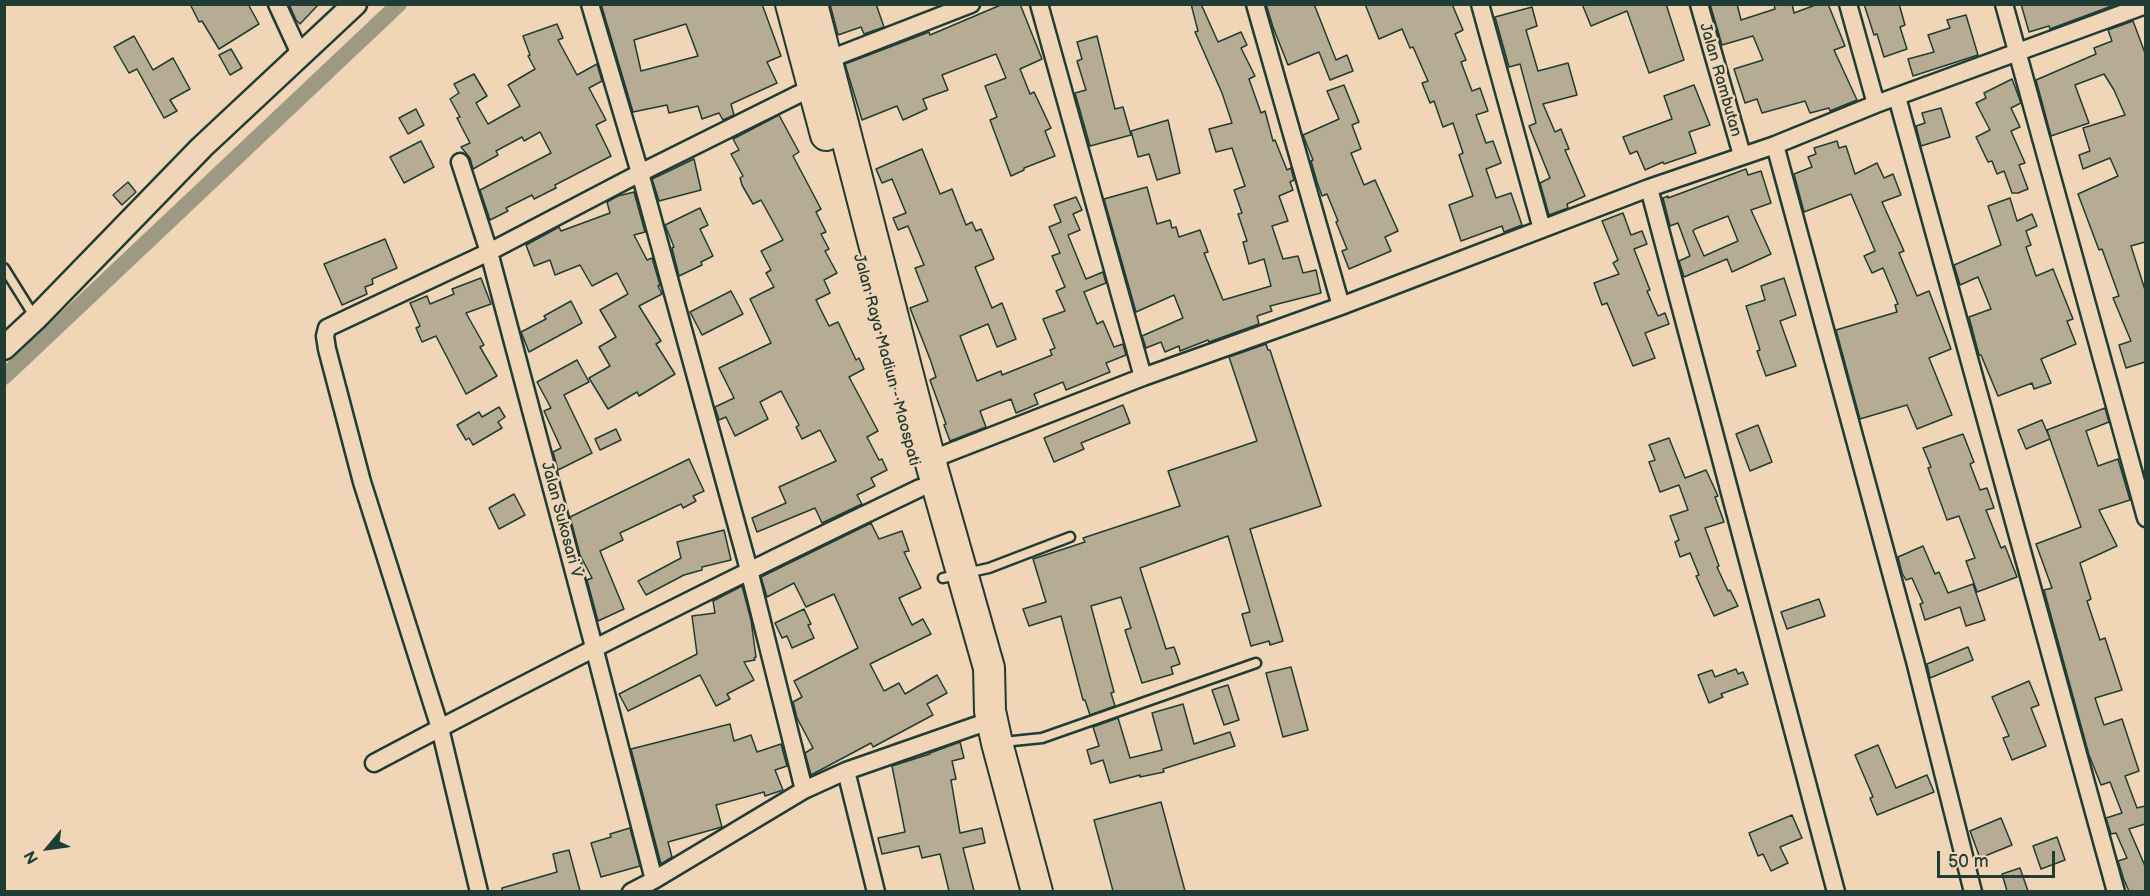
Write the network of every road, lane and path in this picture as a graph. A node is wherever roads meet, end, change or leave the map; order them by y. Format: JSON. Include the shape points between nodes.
{"nodes":[{"id":1,"x":276,"y":4,"type":"edge"},
{"id":2,"x":355,"y":4,"type":"edge"},
{"id":3,"x":590,"y":4,"type":"edge"},
{"id":4,"x":791,"y":4,"type":"edge"},
{"id":5,"x":812,"y":4,"type":"edge"},
{"id":6,"x":971,"y":4,"type":"edge"},
{"id":7,"x":1040,"y":4,"type":"edge"},
{"id":8,"x":1255,"y":4,"type":"edge"},
{"id":9,"x":1480,"y":4,"type":"edge"},
{"id":10,"x":1699,"y":4,"type":"edge"},
{"id":11,"x":1848,"y":4,"type":"edge"},
{"id":12,"x":2004,"y":4,"type":"edge"},
{"id":13,"x":2145,"y":7,"type":"edge"},
{"id":14,"x":2018,"y":53,"type":"junction"},
{"id":15,"x":300,"y":54,"type":"junction"},
{"id":16,"x":827,"y":60,"type":"junction"},
{"id":17,"x":813,"y":87,"type":"junction"},
{"id":18,"x":1897,"y":98,"type":"junction"},
{"id":19,"x":1876,"y":104,"type":"junction"},
{"id":20,"x":1775,"y":145,"type":"junction"},
{"id":21,"x":1742,"y":155,"type":"junction"},
{"id":22,"x":460,"y":162,"type":"dead end"},
{"id":23,"x":640,"y":173,"type":"junction"},
{"id":24,"x":1649,"y":188,"type":"junction"},
{"id":25,"x":856,"y":211,"type":"junction"},
{"id":26,"x":1542,"y":229,"type":"junction"},
{"id":27,"x":489,"y":252,"type":"junction"},
{"id":28,"x":4,"y":268,"type":"edge"},
{"id":29,"x":1341,"y":306,"type":"junction"},
{"id":30,"x":35,"y":319,"type":"junction"},
{"id":31,"x":4,"y":348,"type":"edge"},
{"id":32,"x":1143,"y":377,"type":"junction"},
{"id":33,"x":930,"y":460,"type":"junction"},
{"id":34,"x":920,"y":488,"type":"junction"},
{"id":35,"x":2145,"y":518,"type":"edge"},
{"id":36,"x":1070,"y":537,"type":"dead end"},
{"id":37,"x":749,"y":570,"type":"junction"},
{"id":38,"x":953,"y":577,"type":"junction"},
{"id":39,"x":594,"y":647,"type":"junction"},
{"id":40,"x":1256,"y":663,"type":"dead end"},
{"id":41,"x":993,"y":724,"type":"junction"},
{"id":42,"x":440,"y":728,"type":"junction"},
{"id":43,"x":374,"y":763,"type":"dead end"},
{"id":44,"x":846,"y":771,"type":"junction"},
{"id":45,"x":804,"y":790,"type":"junction"},
{"id":46,"x":654,"y":880,"type":"junction"},
{"id":47,"x":479,"y":891,"type":"edge"},
{"id":48,"x":631,"y":891,"type":"edge"},
{"id":49,"x":876,"y":891,"type":"edge"},
{"id":50,"x":1037,"y":891,"type":"edge"},
{"id":51,"x":1836,"y":891,"type":"edge"},
{"id":52,"x":1973,"y":891,"type":"edge"},
{"id":53,"x":2115,"y":891,"type":"edge"}],
"edges":[{"from":1,"to":15,"type":"street"},
{"from":2,"to":15,"type":"street"},
{"from":3,"to":23,"type":"street"},
{"from":4,"to":17,"type":"highway","name":"Jalan Raya Madiun - Maospati"},
{"from":5,"to":16,"type":"highway","name":"Jalan Raya Madiun - Maospati"},
{"from":6,"to":16,"type":"street"},
{"from":7,"to":32,"type":"street"},
{"from":8,"to":29,"type":"street"},
{"from":9,"to":26,"type":"street"},
{"from":10,"to":21,"type":"street","name":"Jalan Rambutan"},
{"from":11,"to":19,"type":"street"},
{"from":12,"to":14,"type":"street"},
{"from":13,"to":14,"type":"street"},
{"from":14,"to":18,"type":"street"},
{"from":14,"to":35,"type":"street"},
{"from":15,"to":30,"type":"street","via":[[202,147]]},
{"from":16,"to":25,"type":"highway","name":"Jalan Raya Madiun - Maospati"},
{"from":17,"to":23,"type":"street"},
{"from":17,"to":25,"type":"highway","name":"Jalan Raya Madiun - Maospati"},
{"from":18,"to":19,"type":"street"},
{"from":18,"to":53,"type":"street"},
{"from":19,"to":20,"type":"street"},
{"from":20,"to":21,"type":"street"},
{"from":20,"to":52,"type":"street"},
{"from":21,"to":24,"type":"street"},
{"from":22,"to":27,"type":"street","name":"Jalan Sukosari V"},
{"from":23,"to":27,"type":"street"},
{"from":23,"to":37,"type":"street"},
{"from":24,"to":26,"type":"street"},
{"from":24,"to":51,"type":"street"},
{"from":25,"to":33,"type":"highway","name":"Jalan Raya Madiun - Maospati"},
{"from":25,"to":34,"type":"highway","name":"Jalan Raya Madiun - Maospati"},
{"from":26,"to":29,"type":"street"},
{"from":27,"to":39,"type":"street","name":"Jalan Sukosari V"},
{"from":27,"to":42,"type":"street","via":[[332,324],[325,336],[363,482]]},
{"from":28,"to":30,"type":"lane"},
{"from":29,"to":32,"type":"street"},
{"from":30,"to":31,"type":"street"},
{"from":32,"to":33,"type":"street"},
{"from":33,"to":38,"type":"highway","name":"Jalan Raya Madiun - Maospati"},
{"from":34,"to":37,"type":"street"},
{"from":34,"to":38,"type":"highway","name":"Jalan Raya Madiun - Maospati"},
{"from":36,"to":38,"type":"lane","via":[[989,568]]},
{"from":37,"to":39,"type":"street"},
{"from":37,"to":45,"type":"street"},
{"from":38,"to":41,"type":"highway","name":"Jalan Raya Madiun - Maospati","via":[[989,668]]},
{"from":39,"to":42,"type":"street"},
{"from":39,"to":46,"type":"street","name":"Jalan Sukosari V"},
{"from":40,"to":41,"type":"lane","via":[[1042,738]]},
{"from":41,"to":44,"type":"street"},
{"from":41,"to":50,"type":"highway","name":"Jalan Raya Madiun - Maospati"},
{"from":42,"to":43,"type":"street"},
{"from":42,"to":47,"type":"street"},
{"from":44,"to":45,"type":"street"},
{"from":44,"to":49,"type":"street"},
{"from":45,"to":46,"type":"street"},
{"from":46,"to":48,"type":"street"}]}
